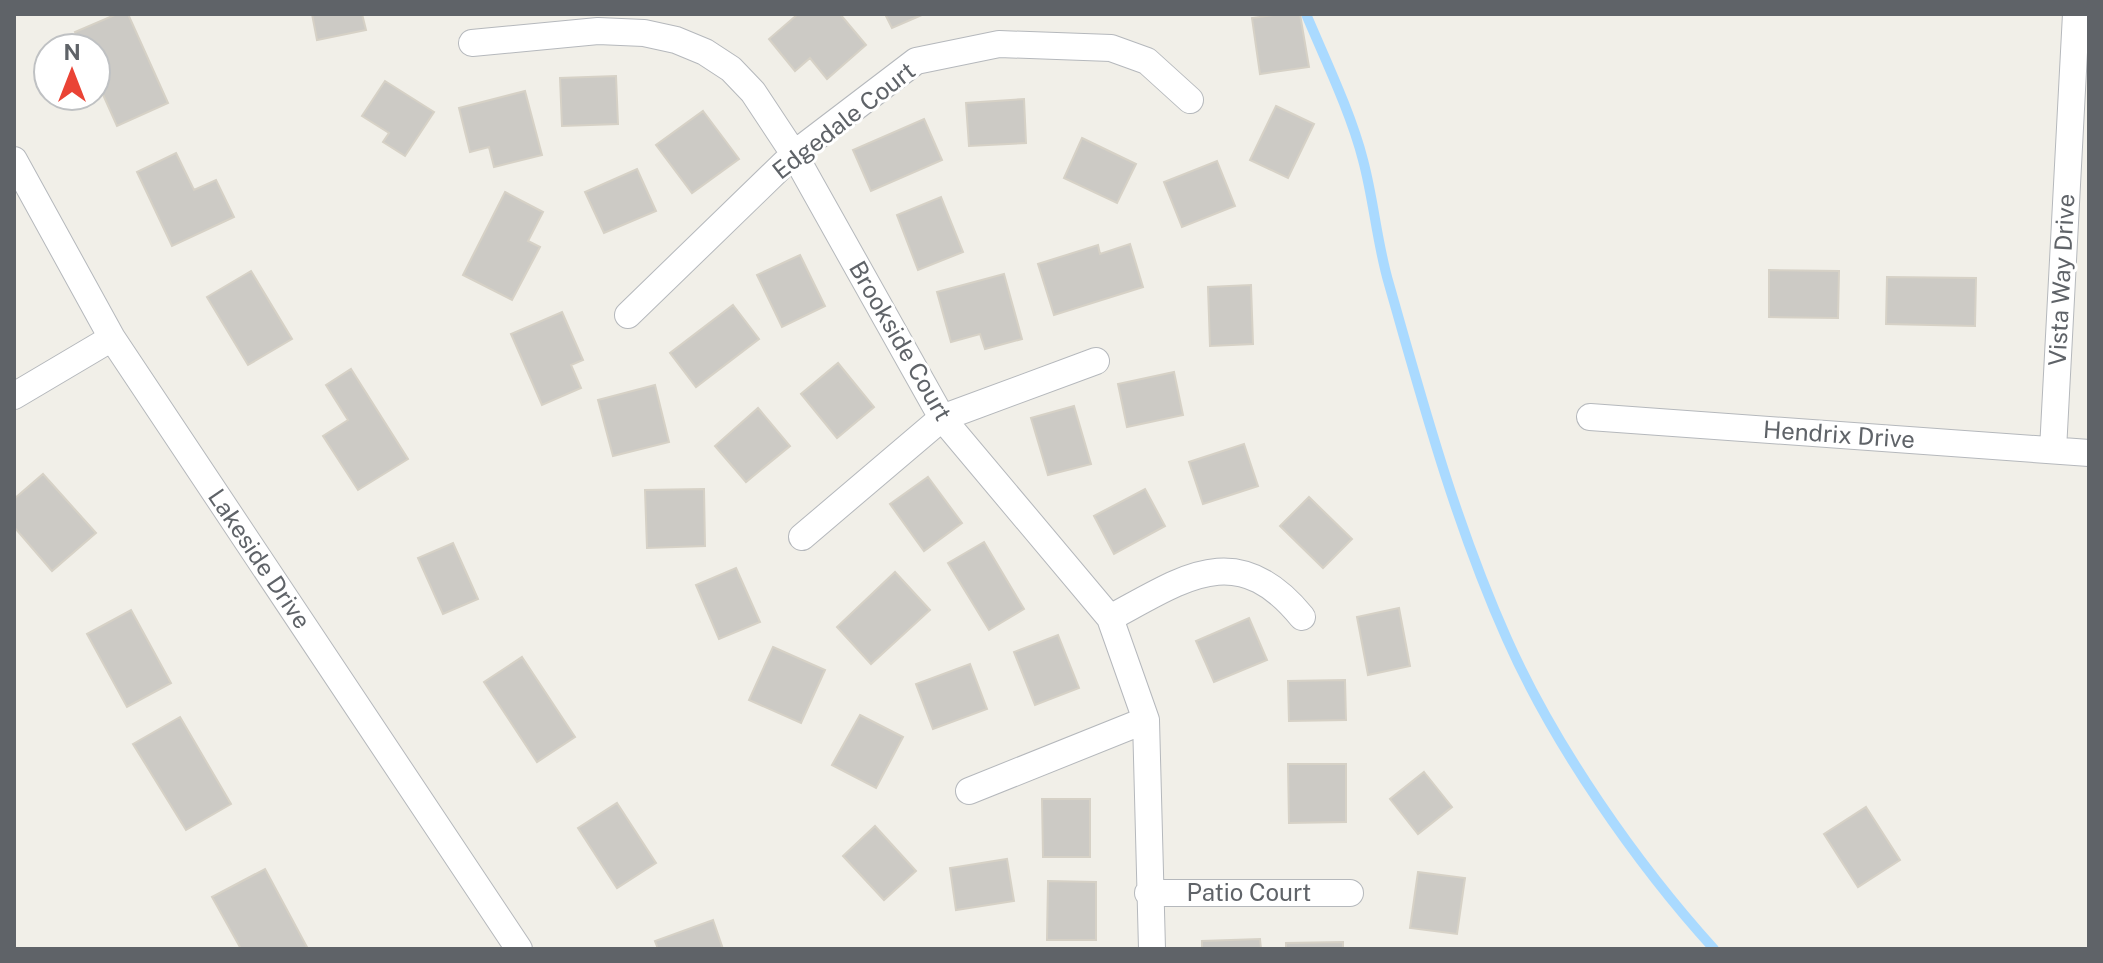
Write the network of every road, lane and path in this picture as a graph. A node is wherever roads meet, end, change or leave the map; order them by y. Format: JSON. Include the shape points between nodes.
{"nodes":[{"id":1,"x":2076,"y":14,"type":"edge"},
{"id":2,"x":472,"y":43,"type":"dead end"},
{"id":3,"x":1190,"y":100,"type":"dead end"},
{"id":4,"x":794,"y":154,"type":"junction"},
{"id":5,"x":14,"y":160,"type":"edge"},
{"id":6,"x":628,"y":315,"type":"dead end"},
{"id":7,"x":112,"y":338,"type":"junction"},
{"id":8,"x":1096,"y":361,"type":"dead end"},
{"id":9,"x":14,"y":396,"type":"edge"},
{"id":10,"x":1590,"y":417,"type":"dead end"},
{"id":11,"x":942,"y":418,"type":"junction"},
{"id":12,"x":2053,"y":450,"type":"junction"},
{"id":13,"x":2089,"y":453,"type":"edge"},
{"id":14,"x":802,"y":537,"type":"dead end"},
{"id":15,"x":1302,"y":617,"type":"dead end"},
{"id":16,"x":1110,"y":618,"type":"junction"},
{"id":17,"x":1146,"y":720,"type":"junction"},
{"id":18,"x":969,"y":791,"type":"dead end"},
{"id":19,"x":1148,"y":893,"type":"junction"},
{"id":20,"x":1350,"y":893,"type":"dead end"},
{"id":21,"x":519,"y":949,"type":"edge"},
{"id":22,"x":1152,"y":949,"type":"edge"}],
"edges":[{"from":1,"to":12,"type":"street","name":"Vista Way Drive"},
{"from":2,"to":4,"type":"street","name":"Brookside Court","via":[[598,31],[676,40],[731,69]]},
{"from":3,"to":4,"type":"street","name":"Edgedale Court","via":[[1147,61],[1111,48],[999,44],[916,61]]},
{"from":4,"to":6,"type":"street","name":"Edgedale Court"},
{"from":4,"to":11,"type":"street","name":"Brookside Court"},
{"from":5,"to":7,"type":"street","name":"Lakeside Drive"},
{"from":7,"to":9,"type":"street"},
{"from":7,"to":21,"type":"street","name":"Lakeside Drive"},
{"from":8,"to":11,"type":"street"},
{"from":10,"to":12,"type":"street","name":"Hendrix Drive"},
{"from":11,"to":14,"type":"street"},
{"from":11,"to":16,"type":"street","name":"Brookside Court"},
{"from":12,"to":13,"type":"street","name":"Hendrix Drive"},
{"from":15,"to":16,"type":"street","via":[[1269,584],[1224,571],[1178,582]]},
{"from":16,"to":17,"type":"street","name":"Brookside Court"},
{"from":17,"to":18,"type":"street"},
{"from":17,"to":19,"type":"street","name":"Brookside Court"},
{"from":19,"to":20,"type":"street","name":"Patio Court"},
{"from":19,"to":22,"type":"street","name":"Brookside Court"}]}
